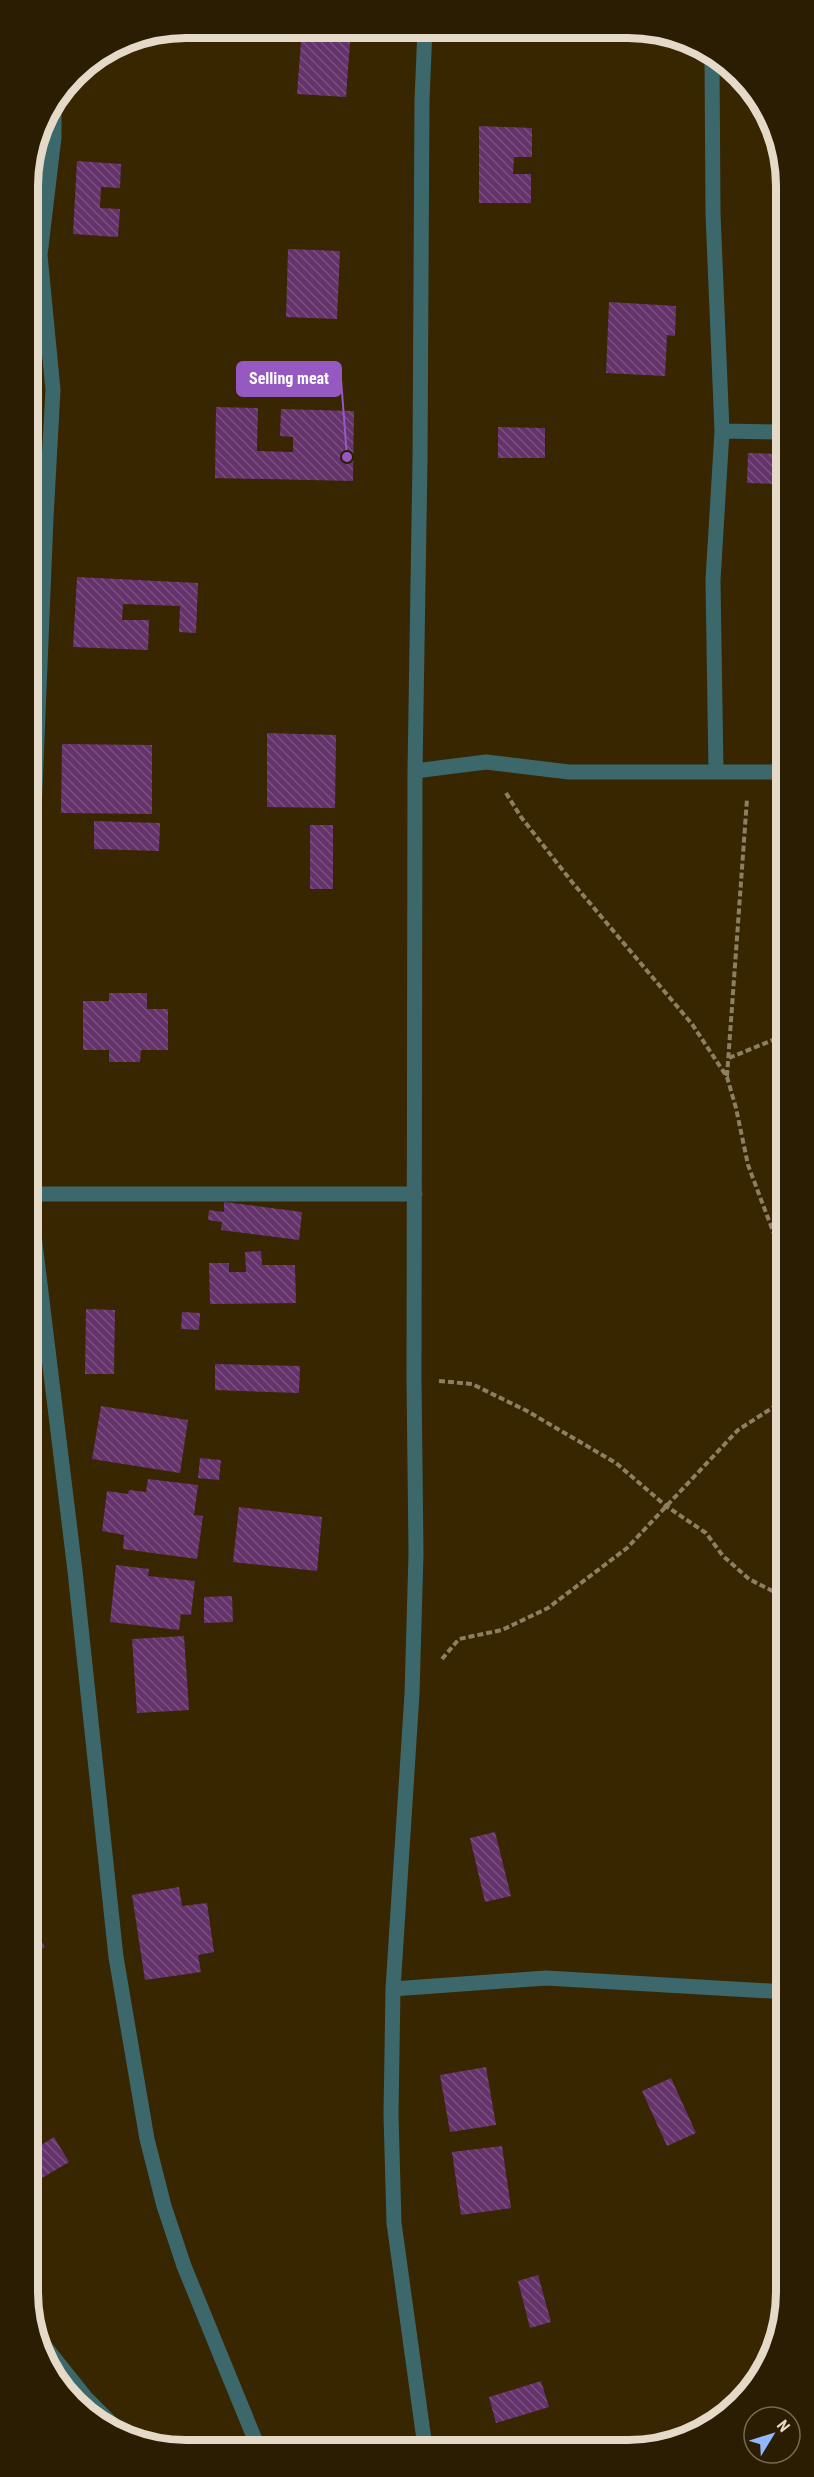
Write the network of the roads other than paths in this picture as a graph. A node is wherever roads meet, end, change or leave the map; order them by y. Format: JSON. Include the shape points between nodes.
{"nodes":[{"id":1,"x":425,"y":38,"type":"edge"},
{"id":2,"x":712,"y":63,"type":"edge"},
{"id":3,"x":54,"y":118,"type":"edge"},
{"id":4,"x":38,"y":229,"type":"edge"},
{"id":5,"x":38,"y":281,"type":"edge"},
{"id":6,"x":722,"y":431,"type":"junction"},
{"id":7,"x":776,"y":432,"type":"edge"},
{"id":8,"x":38,"y":517,"type":"edge"},
{"id":9,"x":45,"y":518,"type":"junction"},
{"id":10,"x":38,"y":693,"type":"edge"},
{"id":11,"x":415,"y":771,"type":"junction"},
{"id":12,"x":716,"y":771,"type":"junction"},
{"id":13,"x":776,"y":772,"type":"edge"},
{"id":14,"x":38,"y":1194,"type":"edge"},
{"id":15,"x":415,"y":1194,"type":"junction"},
{"id":16,"x":38,"y":1268,"type":"edge"},
{"id":17,"x":393,"y":1989,"type":"junction"},
{"id":18,"x":776,"y":1991,"type":"edge"},
{"id":19,"x":52,"y":2356,"type":"edge"},
{"id":20,"x":103,"y":2414,"type":"edge"},
{"id":21,"x":255,"y":2440,"type":"edge"},
{"id":22,"x":424,"y":2440,"type":"edge"}],
"edges":[{"from":1,"to":11,"type":"street"},
{"from":2,"to":6,"type":"street"},
{"from":3,"to":4,"type":"street"},
{"from":5,"to":9,"type":"street","via":[[53,390]]},
{"from":6,"to":7,"type":"street"},
{"from":6,"to":12,"type":"street","via":[[713,580]]},
{"from":8,"to":9,"type":"street"},
{"from":9,"to":10,"type":"street"},
{"from":11,"to":12,"type":"street","via":[[486,762],[569,772]]},
{"from":11,"to":15,"type":"street"},
{"from":12,"to":13,"type":"street"},
{"from":14,"to":15,"type":"street"},
{"from":15,"to":17,"type":"street","via":[[416,1554],[412,1694]]},
{"from":16,"to":21,"type":"street","via":[[116,1957],[147,2139],[184,2265]]},
{"from":17,"to":18,"type":"street","via":[[546,1978]]},
{"from":17,"to":22,"type":"street","via":[[394,2223]]},
{"from":19,"to":20,"type":"street"}]}
